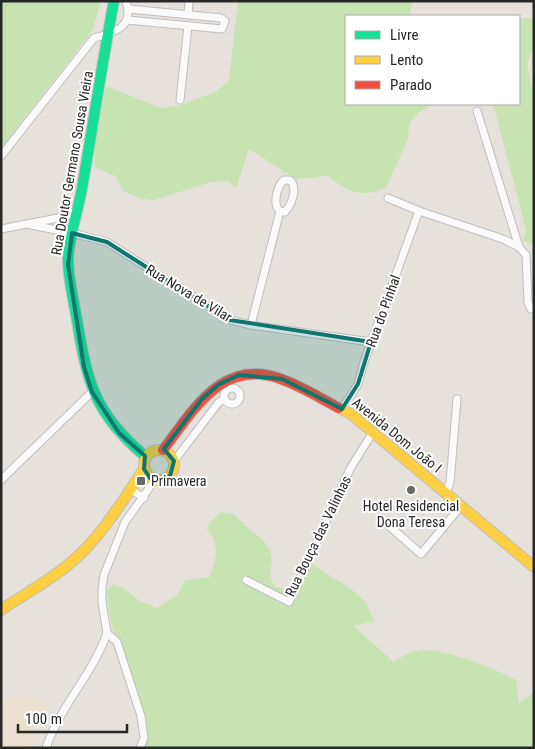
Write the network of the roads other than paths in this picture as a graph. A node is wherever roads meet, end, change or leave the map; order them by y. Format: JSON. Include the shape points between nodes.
{"nodes":[{"id":1,"x":114,"y":1,"type":"edge"},
{"id":2,"x":126,"y":1,"type":"edge"},
{"id":3,"x":189,"y":1,"type":"edge"},
{"id":4,"x":129,"y":9,"type":"junction"},
{"id":5,"x":188,"y":15,"type":"junction"},
{"id":6,"x":127,"y":20,"type":"junction"},
{"id":7,"x":188,"y":26,"type":"junction"},
{"id":8,"x":108,"y":34,"type":"junction"},
{"id":9,"x":180,"y":100,"type":"dead end"},
{"id":10,"x":477,"y":111,"type":"dead end"},
{"id":11,"x":1,"y":156,"type":"edge"},
{"id":12,"x":388,"y":198,"type":"dead end"},
{"id":13,"x":78,"y":210,"type":"junction"},
{"id":14,"x":280,"y":211,"type":"dead end"},
{"id":15,"x":419,"y":211,"type":"junction"},
{"id":16,"x":31,"y":225,"type":"junction"},
{"id":17,"x":1,"y":229,"type":"edge"},
{"id":18,"x":72,"y":233,"type":"junction"},
{"id":19,"x":519,"y":247,"type":"junction"},
{"id":20,"x":531,"y":309,"type":"dead end"},
{"id":21,"x":251,"y":325,"type":"junction"},
{"id":22,"x":371,"y":342,"type":"junction"},
{"id":23,"x":92,"y":392,"type":"junction"},
{"id":24,"x":457,"y":399,"type":"dead end"},
{"id":25,"x":224,"y":400,"type":"dead end"},
{"id":26,"x":342,"y":409,"type":"junction"},
{"id":27,"x":373,"y":432,"type":"junction"},
{"id":28,"x":163,"y":450,"type":"junction"},
{"id":29,"x":146,"y":457,"type":"junction"},
{"id":30,"x":174,"y":461,"type":"junction"},
{"id":31,"x":144,"y":469,"type":"junction"},
{"id":32,"x":1,"y":480,"type":"edge"},
{"id":33,"x":155,"y":480,"type":"junction"},
{"id":34,"x":130,"y":490,"type":"junction"},
{"id":35,"x":446,"y":493,"type":"junction"},
{"id":36,"x":144,"y":498,"type":"junction"},
{"id":37,"x":461,"y":506,"type":"junction"},
{"id":38,"x":388,"y":525,"type":"dead end"},
{"id":39,"x":534,"y":567,"type":"edge"},
{"id":40,"x":246,"y":580,"type":"dead end"},
{"id":41,"x":1,"y":610,"type":"edge"},
{"id":42,"x":107,"y":632,"type":"junction"},
{"id":43,"x":46,"y":748,"type":"edge"},
{"id":44,"x":140,"y":748,"type":"edge"}],
"edges":[{"from":1,"to":8,"type":"main road","name":"Rua Doutor Germano Sousa Vieira"},
{"from":2,"to":4,"type":"street"},
{"from":3,"to":5,"type":"street"},
{"from":4,"to":5,"type":"street"},
{"from":4,"to":6,"type":"street"},
{"from":5,"to":7,"type":"street","via":[[225,21],[222,29]]},
{"from":6,"to":7,"type":"street"},
{"from":6,"to":8,"type":"street","via":[[116,32]]},
{"from":7,"to":9,"type":"street"},
{"from":8,"to":11,"type":"street","via":[[94,38]]},
{"from":8,"to":13,"type":"main road","name":"Rua Doutor Germano Sousa Vieira"},
{"from":10,"to":19,"type":"street"},
{"from":12,"to":15,"type":"street"},
{"from":13,"to":16,"type":"street"},
{"from":13,"to":18,"type":"main road","name":"Rua Doutor Germano Sousa Vieira"},
{"from":14,"to":21,"type":"street"},
{"from":15,"to":19,"type":"street"},
{"from":15,"to":22,"type":"street","name":"Rua do Pinhal"},
{"from":16,"to":17,"type":"street"},
{"from":16,"to":18,"type":"street","name":"Rua Nova de Vilar"},
{"from":18,"to":21,"type":"street","name":"Rua Nova de Vilar","via":[[107,242],[230,320]]},
{"from":18,"to":23,"type":"main road","name":"Rua Doutor Germano Sousa Vieira","via":[[69,272],[84,367]]},
{"from":19,"to":20,"type":"street","via":[[526,255]]},
{"from":21,"to":22,"type":"street","name":"Rua Nova de Vilar"},
{"from":22,"to":26,"type":"street","name":"Rua do Pinhal","via":[[358,384]]},
{"from":23,"to":29,"type":"main road","name":"Rua Doutor Germano Sousa Vieira","via":[[103,414],[119,434]]},
{"from":23,"to":32,"type":"street"},
{"from":24,"to":35,"type":"street","via":[[450,482]]},
{"from":25,"to":30,"type":"street","via":[[219,402]]},
{"from":26,"to":27,"type":"main road","name":"Avenida Dom João I"},
{"from":26,"to":28,"type":"main road","name":"Avenida Dom João I","via":[[282,379],[269,375],[239,375],[218,384],[202,399]]},
{"from":27,"to":35,"type":"main road","name":"Avenida Dom João I"},
{"from":27,"to":40,"type":"street","name":"Rua Bouça das Valinhas","via":[[350,469],[289,602]]},
{"from":28,"to":29,"type":"main road","via":[[153,451]]},
{"from":28,"to":30,"type":"main road"},
{"from":29,"to":31,"type":"main road"},
{"from":30,"to":33,"type":"main road","via":[[170,476]]},
{"from":31,"to":33,"type":"main road"},
{"from":31,"to":34,"type":"main road"},
{"from":33,"to":36,"type":"street"},
{"from":34,"to":36,"type":"street"},
{"from":34,"to":41,"type":"main road","via":[[92,541],[68,565]]},
{"from":35,"to":37,"type":"main road","name":"Avenida Dom João I"},
{"from":36,"to":42,"type":"street","via":[[125,522],[104,575],[102,602]]},
{"from":37,"to":38,"type":"street","via":[[421,554]]},
{"from":37,"to":39,"type":"main road","name":"Avenida Dom João I"},
{"from":42,"to":43,"type":"street","via":[[102,648],[56,725]]},
{"from":42,"to":44,"type":"street","via":[[117,642],[141,716],[144,738]]}]}
